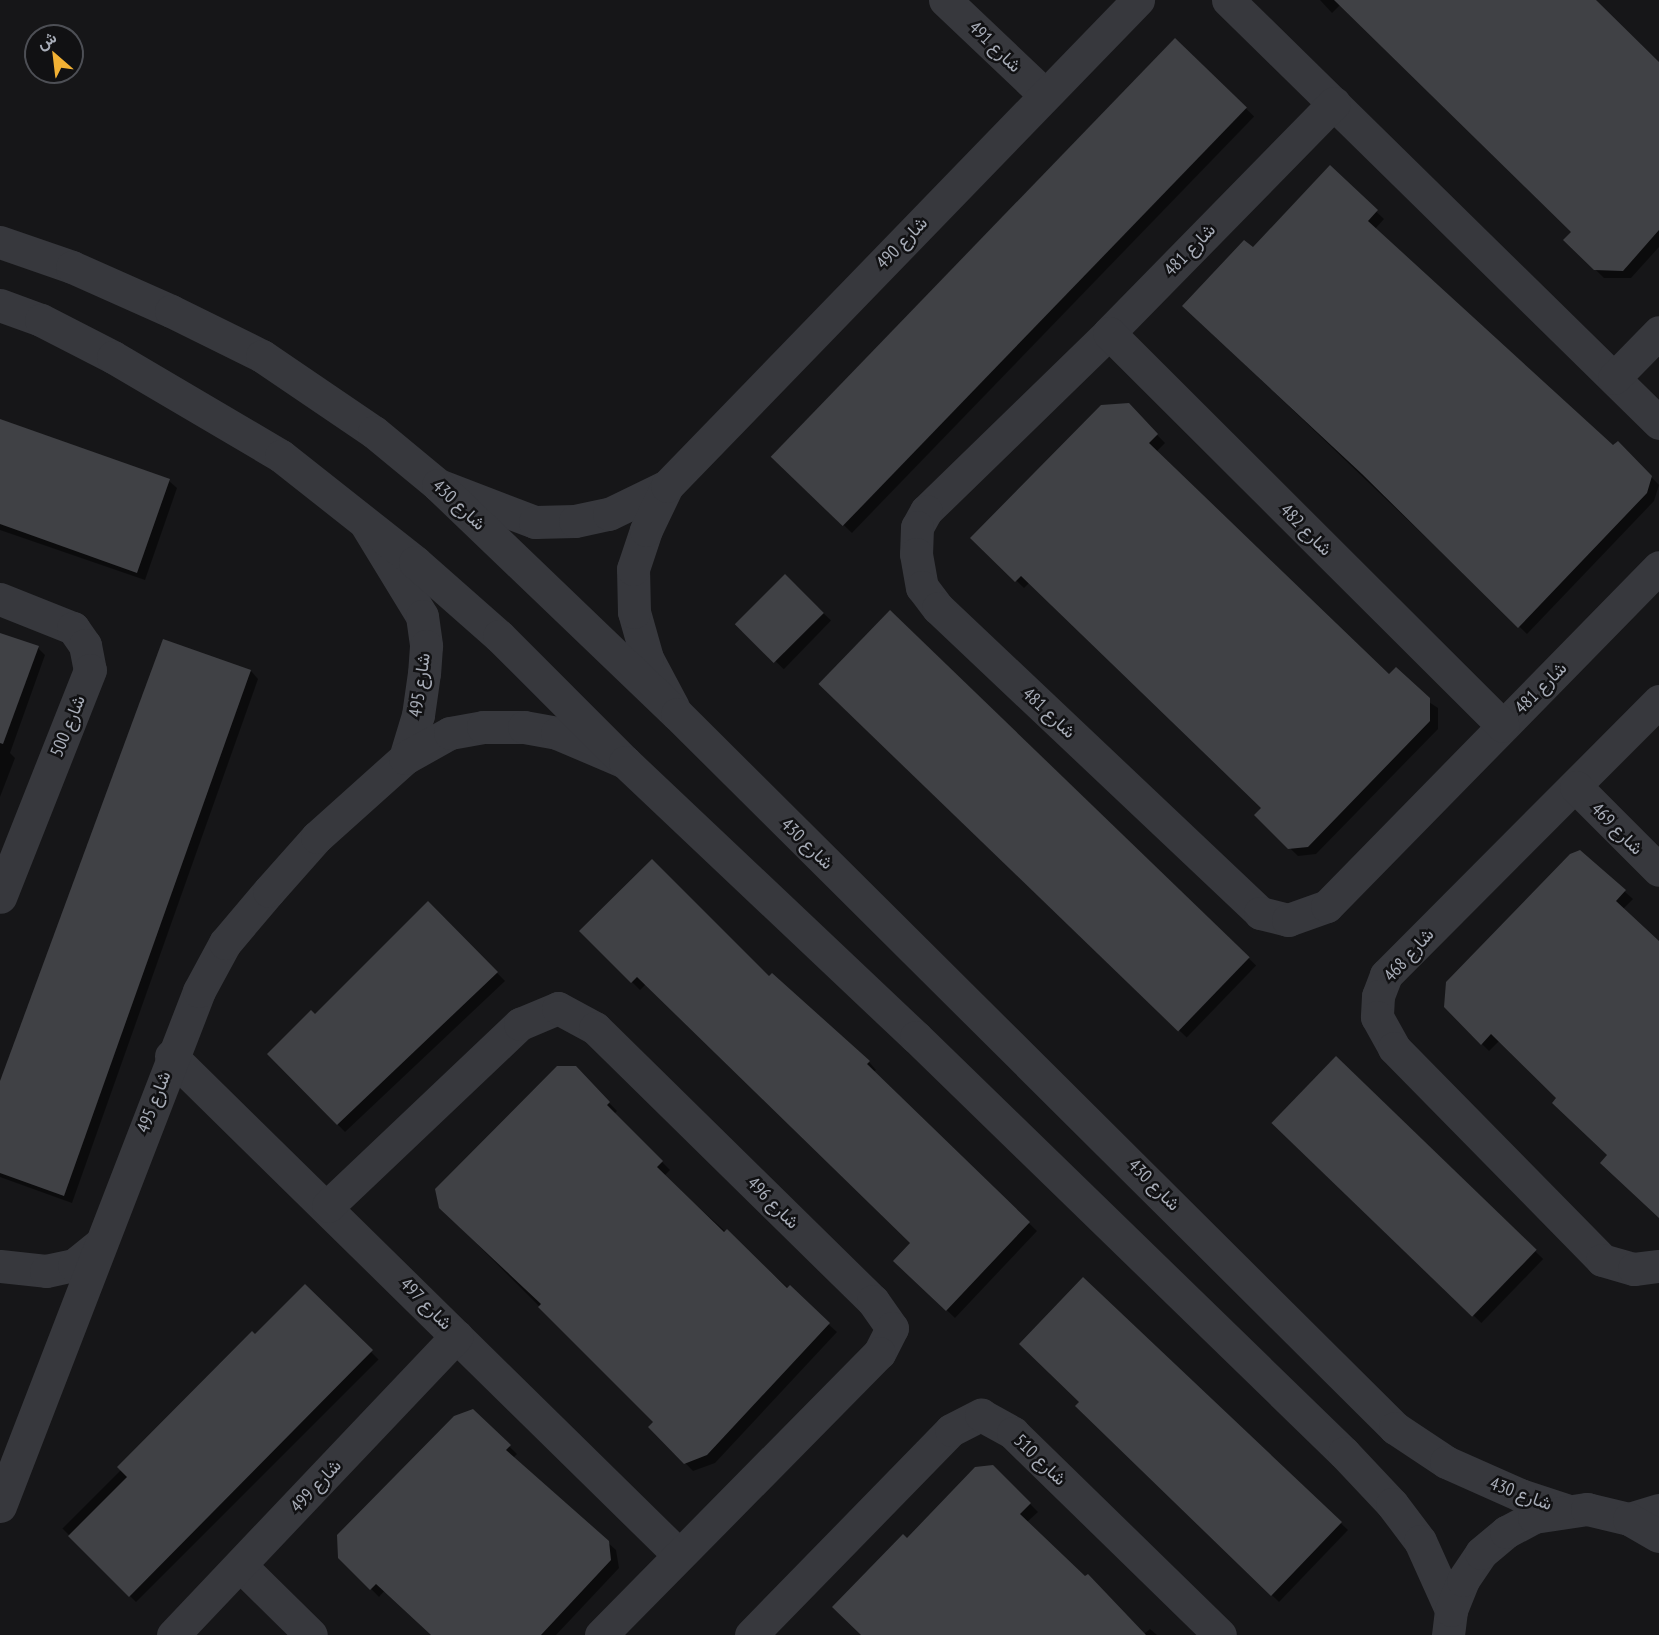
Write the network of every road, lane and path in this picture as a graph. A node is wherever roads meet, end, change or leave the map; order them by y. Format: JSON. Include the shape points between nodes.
{"nodes":[{"id":1,"x":945,"y":0,"type":"edge"},
{"id":2,"x":1138,"y":0,"type":"edge"},
{"id":3,"x":1228,"y":0,"type":"edge"},
{"id":4,"x":1045,"y":94,"type":"junction"},
{"id":5,"x":1334,"y":103,"type":"junction"},
{"id":6,"x":0,"y":242,"type":"edge"},
{"id":7,"x":0,"y":305,"type":"edge"},
{"id":8,"x":1659,"y":332,"type":"edge"},
{"id":9,"x":1109,"y":333,"type":"junction"},
{"id":10,"x":1614,"y":378,"type":"junction"},
{"id":11,"x":1659,"y":423,"type":"edge"},
{"id":12,"x":438,"y":485,"type":"junction"},
{"id":13,"x":667,"y":486,"type":"junction"},
{"id":14,"x":363,"y":519,"type":"junction"},
{"id":15,"x":1659,"y":567,"type":"edge"},
{"id":16,"x":0,"y":598,"type":"edge"},
{"id":17,"x":1659,"y":700,"type":"edge"},
{"id":18,"x":677,"y":714,"type":"junction"},
{"id":19,"x":1503,"y":726,"type":"junction"},
{"id":20,"x":405,"y":758,"type":"junction"},
{"id":21,"x":625,"y":762,"type":"junction"},
{"id":22,"x":1576,"y":787,"type":"junction"},
{"id":23,"x":1659,"y":870,"type":"edge"},
{"id":24,"x":0,"y":897,"type":"edge"},
{"id":25,"x":171,"y":1056,"type":"junction"},
{"id":26,"x":328,"y":1206,"type":"junction"},
{"id":27,"x":101,"y":1243,"type":"junction"},
{"id":28,"x":0,"y":1266,"type":"edge"},
{"id":29,"x":1659,"y":1266,"type":"edge"},
{"id":30,"x":457,"y":1336,"type":"junction"},
{"id":31,"x":0,"y":1506,"type":"edge"},
{"id":32,"x":1566,"y":1510,"type":"junction"},
{"id":33,"x":1644,"y":1514,"type":"edge"},
{"id":34,"x":1659,"y":1536,"type":"edge"},
{"id":35,"x":678,"y":1554,"type":"junction"},
{"id":36,"x":241,"y":1566,"type":"junction"},
{"id":37,"x":1450,"y":1622,"type":"edge"},
{"id":38,"x":756,"y":1633,"type":"edge"},
{"id":39,"x":173,"y":1635,"type":"edge"},
{"id":40,"x":311,"y":1635,"type":"edge"},
{"id":41,"x":601,"y":1635,"type":"edge"},
{"id":42,"x":1220,"y":1635,"type":"edge"}],
"edges":[{"from":1,"to":4,"type":"street","name":"شارع 491"},
{"from":2,"to":4,"type":"street","name":"شارع 490"},
{"from":3,"to":5,"type":"street"},
{"from":4,"to":13,"type":"street","name":"شارع 490"},
{"from":5,"to":9,"type":"street","name":"شارع 481"},
{"from":5,"to":10,"type":"street"},
{"from":6,"to":12,"type":"street","name":"شارع 430","via":[[122,289],[262,356],[365,425]]},
{"from":7,"to":14,"type":"street","via":[[52,326],[212,414],[281,456]]},
{"from":8,"to":10,"type":"street"},
{"from":9,"to":19,"type":"street","name":"شارع 482"},
{"from":9,"to":19,"type":"street","name":"شارع 481","via":[[926,511],[917,527],[916,554],[922,587],[938,608],[1260,913],[1288,920],[1327,906]]},
{"from":10,"to":11,"type":"street"},
{"from":12,"to":13,"type":"street","name":"شارع 490","via":[[535,522],[575,521],[609,514]]},
{"from":12,"to":18,"type":"street","name":"شارع 430"},
{"from":13,"to":18,"type":"street","name":"شارع 490","via":[[633,569],[634,612],[647,658]]},
{"from":14,"to":20,"type":"street","name":"شارع 495","via":[[422,616],[424,673],[418,715]]},
{"from":14,"to":21,"type":"street","via":[[499,636]]},
{"from":15,"to":19,"type":"street","name":"شارع 481"},
{"from":16,"to":24,"type":"street","name":"شارع 500","via":[[73,628],[85,645],[90,670]]},
{"from":17,"to":22,"type":"street","name":"شارع 468"},
{"from":18,"to":32,"type":"street","name":"شارع 430","via":[[1395,1428],[1464,1471]]},
{"from":20,"to":21,"type":"street","name":"شارع 495","via":[[450,733],[483,727],[524,727],[557,734]]},
{"from":20,"to":25,"type":"street","name":"شارع 495","via":[[318,837],[225,943]]},
{"from":21,"to":37,"type":"street","via":[[916,1037],[1344,1453],[1420,1541]]},
{"from":22,"to":23,"type":"street","name":"شارع 469"},
{"from":22,"to":29,"type":"street","name":"شارع 468","via":[[1386,975],[1378,996],[1377,1017],[1394,1048],[1602,1260],[1634,1269]]},
{"from":25,"to":26,"type":"street","name":"شارع 497"},
{"from":25,"to":27,"type":"street","name":"شارع 495"},
{"from":26,"to":30,"type":"street","name":"شارع 497"},
{"from":26,"to":35,"type":"street","name":"شارع 496","via":[[520,1024],[558,1008],[595,1028],[873,1301],[892,1328],[879,1353]]},
{"from":27,"to":28,"type":"street","via":[[74,1265],[46,1271]]},
{"from":27,"to":31,"type":"street","name":"شارع 495"},
{"from":30,"to":35,"type":"street","name":"شارع 497"},
{"from":30,"to":36,"type":"street","name":"شارع 499"},
{"from":32,"to":33,"type":"street"},
{"from":32,"to":37,"type":"street","via":[[1534,1517],[1506,1532],[1481,1553],[1463,1580]]},
{"from":33,"to":34,"type":"street"},
{"from":35,"to":41,"type":"street","name":"شارع 496"},
{"from":36,"to":39,"type":"street","name":"شارع 499"},
{"from":36,"to":40,"type":"street"},
{"from":38,"to":42,"type":"street","name":"شارع 510","via":[[951,1430],[981,1415],[1013,1433]]}]}
